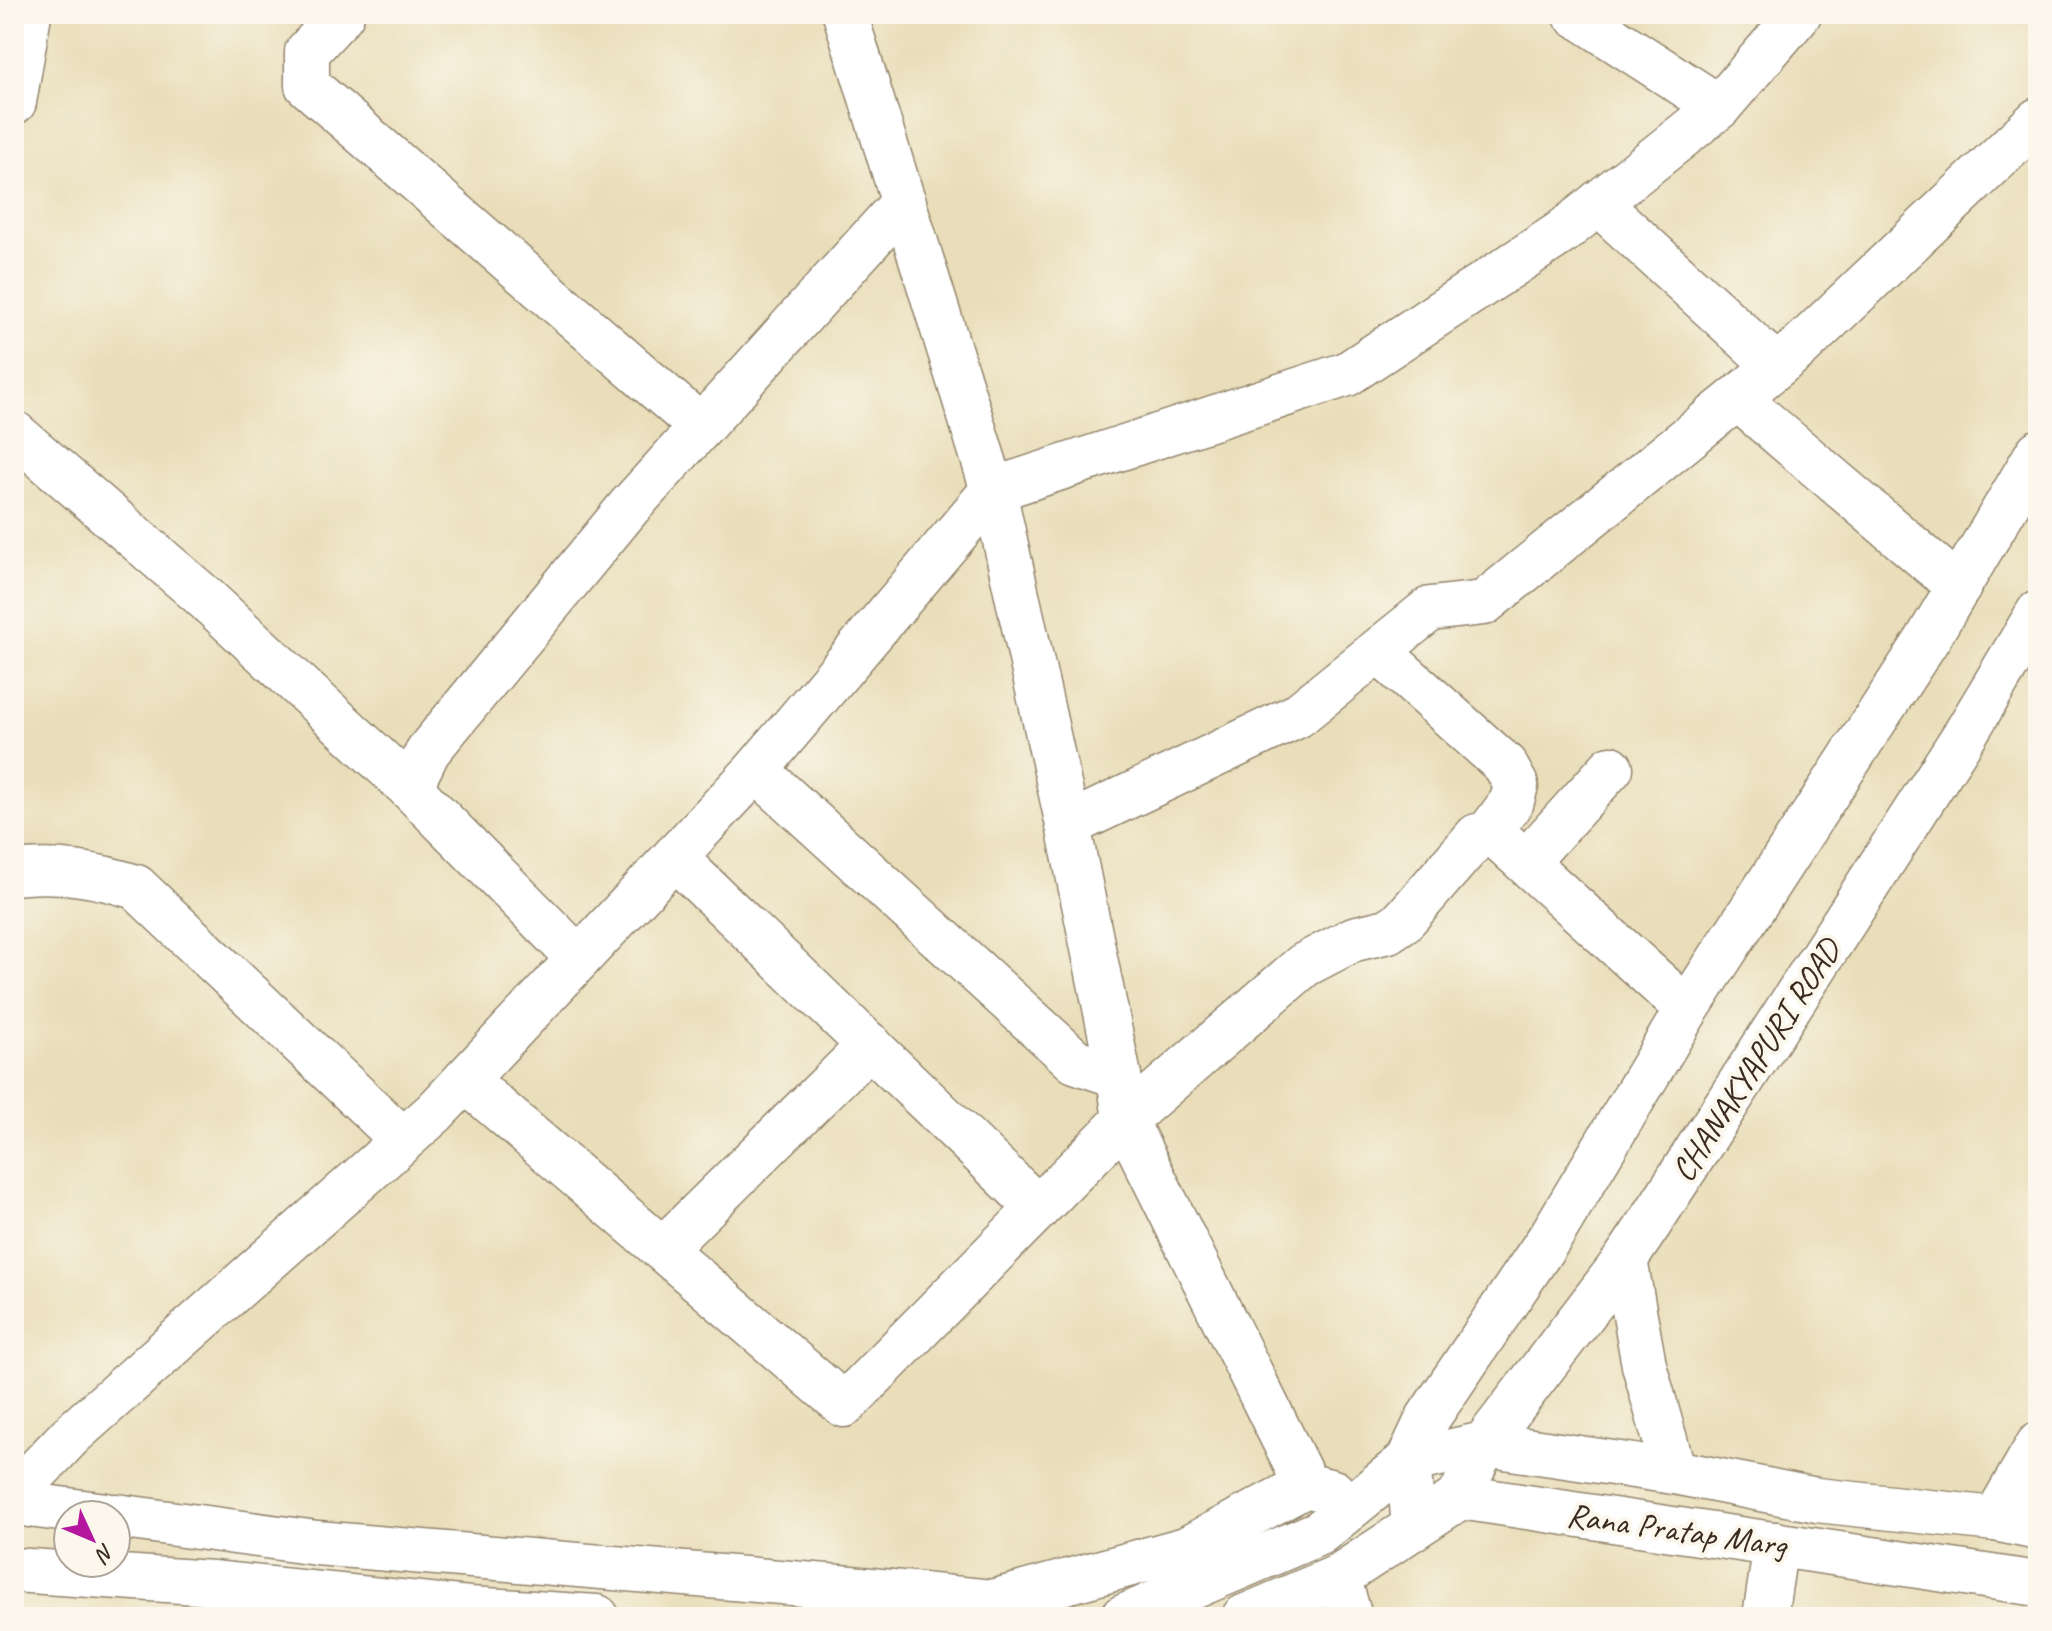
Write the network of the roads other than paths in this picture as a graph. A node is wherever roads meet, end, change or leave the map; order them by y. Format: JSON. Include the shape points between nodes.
{"nodes":[{"id":1,"x":29,"y":14,"type":"edge"},
{"id":2,"x":342,"y":14,"type":"edge"},
{"id":3,"x":845,"y":14,"type":"edge"},
{"id":4,"x":1575,"y":14,"type":"edge"},
{"id":5,"x":1799,"y":14,"type":"edge"},
{"id":6,"x":14,"y":102,"type":"edge"},
{"id":7,"x":1719,"y":107,"type":"junction"},
{"id":8,"x":2038,"y":120,"type":"edge"},
{"id":9,"x":904,"y":202,"type":"junction"},
{"id":10,"x":1598,"y":203,"type":"junction"},
{"id":11,"x":1776,"y":366,"type":"junction"},
{"id":12,"x":1737,"y":398,"type":"junction"},
{"id":13,"x":701,"y":427,"type":"junction"},
{"id":14,"x":14,"y":433,"type":"edge"},
{"id":15,"x":2037,"y":457,"type":"edge"},
{"id":16,"x":993,"y":490,"type":"junction"},
{"id":17,"x":1959,"y":587,"type":"junction"},
{"id":18,"x":2038,"y":613,"type":"edge"},
{"id":19,"x":1378,"y":651,"type":"junction"},
{"id":20,"x":1611,"y":768,"type":"dead end"},
{"id":21,"x":756,"y":770,"type":"junction"},
{"id":22,"x":410,"y":788,"type":"junction"},
{"id":23,"x":1068,"y":825,"type":"junction"},
{"id":24,"x":1488,"y":834,"type":"junction"},
{"id":25,"x":674,"y":857,"type":"junction"},
{"id":26,"x":1526,"y":862,"type":"junction"},
{"id":27,"x":14,"y":873,"type":"edge"},
{"id":28,"x":578,"y":958,"type":"junction"},
{"id":29,"x":1687,"y":1009,"type":"junction"},
{"id":30,"x":870,"y":1045,"type":"junction"},
{"id":31,"x":1119,"y":1076,"type":"junction"},
{"id":32,"x":465,"y":1080,"type":"junction"},
{"id":33,"x":1125,"y":1120,"type":"junction"},
{"id":34,"x":403,"y":1140,"type":"junction"},
{"id":35,"x":1038,"y":1208,"type":"junction"},
{"id":36,"x":663,"y":1249,"type":"junction"},
{"id":37,"x":1625,"y":1260,"type":"junction"},
{"id":38,"x":1484,"y":1444,"type":"junction"},
{"id":39,"x":2038,"y":1445,"type":"edge"},
{"id":40,"x":1408,"y":1461,"type":"junction"},
{"id":41,"x":1674,"y":1472,"type":"junction"},
{"id":42,"x":1306,"y":1485,"type":"junction"},
{"id":43,"x":14,"y":1495,"type":"edge"},
{"id":44,"x":1460,"y":1497,"type":"junction"},
{"id":45,"x":1360,"y":1500,"type":"junction"},
{"id":46,"x":14,"y":1503,"type":"edge"},
{"id":47,"x":52,"y":1508,"type":"edge"},
{"id":48,"x":132,"y":1518,"type":"edge"},
{"id":49,"x":1995,"y":1519,"type":"junction"},
{"id":50,"x":1414,"y":1527,"type":"junction"},
{"id":51,"x":2038,"y":1528,"type":"edge"},
{"id":52,"x":1776,"y":1544,"type":"junction"},
{"id":53,"x":14,"y":1570,"type":"edge"},
{"id":54,"x":2038,"y":1584,"type":"edge"},
{"id":55,"x":1344,"y":1597,"type":"edge"},
{"id":56,"x":1249,"y":1615,"type":"edge"},
{"id":57,"x":597,"y":1617,"type":"edge"},
{"id":58,"x":1123,"y":1617,"type":"edge"},
{"id":59,"x":1302,"y":1617,"type":"edge"},
{"id":60,"x":1765,"y":1617,"type":"edge"}],
"edges":[{"from":1,"to":6,"type":"street"},
{"from":2,"to":13,"type":"street","via":[[307,52],[307,85]]},
{"from":3,"to":9,"type":"street"},
{"from":4,"to":7,"type":"street"},
{"from":5,"to":7,"type":"street"},
{"from":7,"to":10,"type":"street"},
{"from":8,"to":11,"type":"street"},
{"from":9,"to":13,"type":"street"},
{"from":9,"to":16,"type":"street"},
{"from":10,"to":11,"type":"street"},
{"from":10,"to":16,"type":"street","via":[[1347,374]]},
{"from":11,"to":12,"type":"street"},
{"from":12,"to":17,"type":"street"},
{"from":12,"to":19,"type":"street","via":[[1484,603],[1430,609]]},
{"from":13,"to":22,"type":"street","via":[[476,690],[428,751]]},
{"from":14,"to":22,"type":"street","via":[[203,596]]},
{"from":15,"to":17,"type":"street"},
{"from":16,"to":21,"type":"street"},
{"from":16,"to":23,"type":"street"},
{"from":17,"to":29,"type":"street"},
{"from":18,"to":37,"type":"street","name":"CHANAKYAPURI ROAD"},
{"from":19,"to":23,"type":"street","via":[[1297,716]]},
{"from":19,"to":24,"type":"street","via":[[1505,765],[1516,785],[1512,801]]},
{"from":20,"to":26,"type":"street"},
{"from":21,"to":25,"type":"street"},
{"from":21,"to":31,"type":"street","via":[[1075,1061]]},
{"from":22,"to":28,"type":"street"},
{"from":23,"to":31,"type":"street"},
{"from":24,"to":26,"type":"street"},
{"from":24,"to":33,"type":"street","via":[[1477,836],[1403,921],[1304,965]]},
{"from":25,"to":28,"type":"street"},
{"from":25,"to":30,"type":"street"},
{"from":26,"to":29,"type":"street"},
{"from":27,"to":34,"type":"street","via":[[97,875],[136,887]]},
{"from":28,"to":32,"type":"street"},
{"from":29,"to":40,"type":"street","via":[[1553,1233],[1428,1418]]},
{"from":30,"to":35,"type":"street"},
{"from":30,"to":36,"type":"street"},
{"from":31,"to":33,"type":"street"},
{"from":32,"to":34,"type":"street"},
{"from":32,"to":36,"type":"street"},
{"from":33,"to":35,"type":"street"},
{"from":33,"to":42,"type":"street"},
{"from":34,"to":43,"type":"street","via":[[71,1435]]},
{"from":35,"to":36,"type":"street","via":[[844,1405]]},
{"from":37,"to":38,"type":"street","name":"CHANAKYAPURI ROAD"},
{"from":37,"to":41,"type":"street","via":[[1644,1365]]},
{"from":38,"to":40,"type":"street","name":"Rana Pratap Marg"},
{"from":38,"to":41,"type":"street","name":"Rana Pratap Marg"},
{"from":38,"to":44,"type":"street","name":"CHANAKYAPURI ROAD"},
{"from":39,"to":49,"type":"street"},
{"from":40,"to":45,"type":"street","name":"Rana Pratap Marg"},
{"from":40,"to":50,"type":"street"},
{"from":41,"to":49,"type":"street","name":"Rana Pratap Marg","via":[[1817,1500]]},
{"from":42,"to":45,"type":"street"},
{"from":42,"to":48,"type":"street","via":[[1186,1549],[992,1602],[317,1543]]},
{"from":44,"to":50,"type":"street"},
{"from":44,"to":52,"type":"street","name":"Rana Pratap Marg"},
{"from":45,"to":58,"type":"street","name":"Rana Pratap Marg","via":[[1319,1533]]},
{"from":46,"to":47,"type":"street"},
{"from":49,"to":51,"type":"street","name":"Rana Pratap Marg"},
{"from":50,"to":55,"type":"street"},
{"from":52,"to":54,"type":"street","name":"Rana Pratap Marg"},
{"from":52,"to":60,"type":"street"},
{"from":53,"to":57,"type":"street"},
{"from":55,"to":56,"type":"street"},
{"from":55,"to":59,"type":"street"}]}
